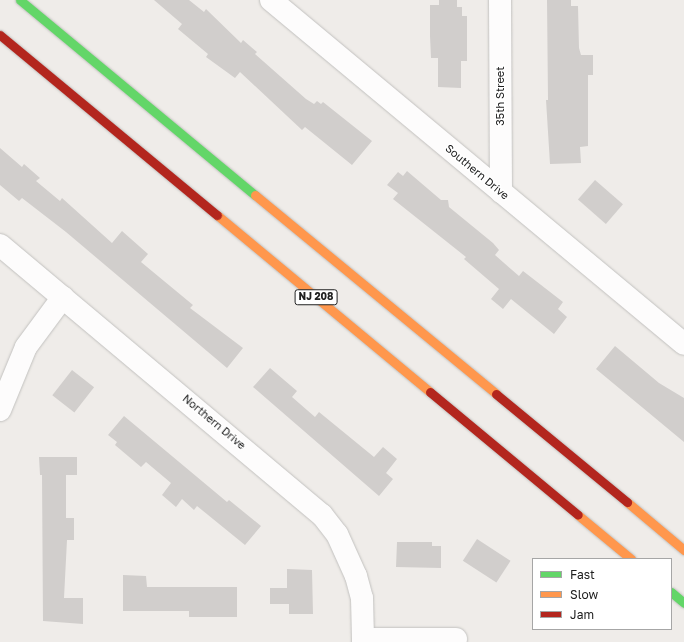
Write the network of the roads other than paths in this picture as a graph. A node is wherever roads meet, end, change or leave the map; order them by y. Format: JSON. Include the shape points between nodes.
{"nodes":[{"id":1,"x":20,"y":0,"type":"edge"},
{"id":2,"x":271,"y":0,"type":"edge"},
{"id":3,"x":500,"y":0,"type":"edge"},
{"id":4,"x":0,"y":35,"type":"edge"},
{"id":5,"x":501,"y":192,"type":"junction"},
{"id":6,"x":0,"y":244,"type":"edge"},
{"id":7,"x":63,"y":297,"type":"junction"},
{"id":8,"x":684,"y":344,"type":"edge"},
{"id":9,"x":0,"y":410,"type":"edge"},
{"id":10,"x":684,"y":550,"type":"edge"},
{"id":11,"x":630,"y":558,"type":"edge"},
{"id":12,"x":672,"y":593,"type":"edge"},
{"id":13,"x":684,"y":603,"type":"edge"},
{"id":14,"x":456,"y":639,"type":"dead end"},
{"id":15,"x":363,"y":641,"type":"edge"}],
"edges":[{"from":1,"to":10,"type":"highway"},
{"from":2,"to":5,"type":"street","name":"Southern Drive"},
{"from":3,"to":5,"type":"street","name":"35th Street"},
{"from":4,"to":11,"type":"highway","number":"NJ 208"},
{"from":5,"to":8,"type":"street","name":"Southern Drive"},
{"from":6,"to":7,"type":"street","name":"Northern Drive"},
{"from":7,"to":9,"type":"street","via":[[26,347]]},
{"from":7,"to":15,"type":"street","name":"Northern Drive","via":[[322,515],[340,540],[356,576],[362,598]]},
{"from":12,"to":13,"type":"highway"},
{"from":14,"to":15,"type":"street"}]}
